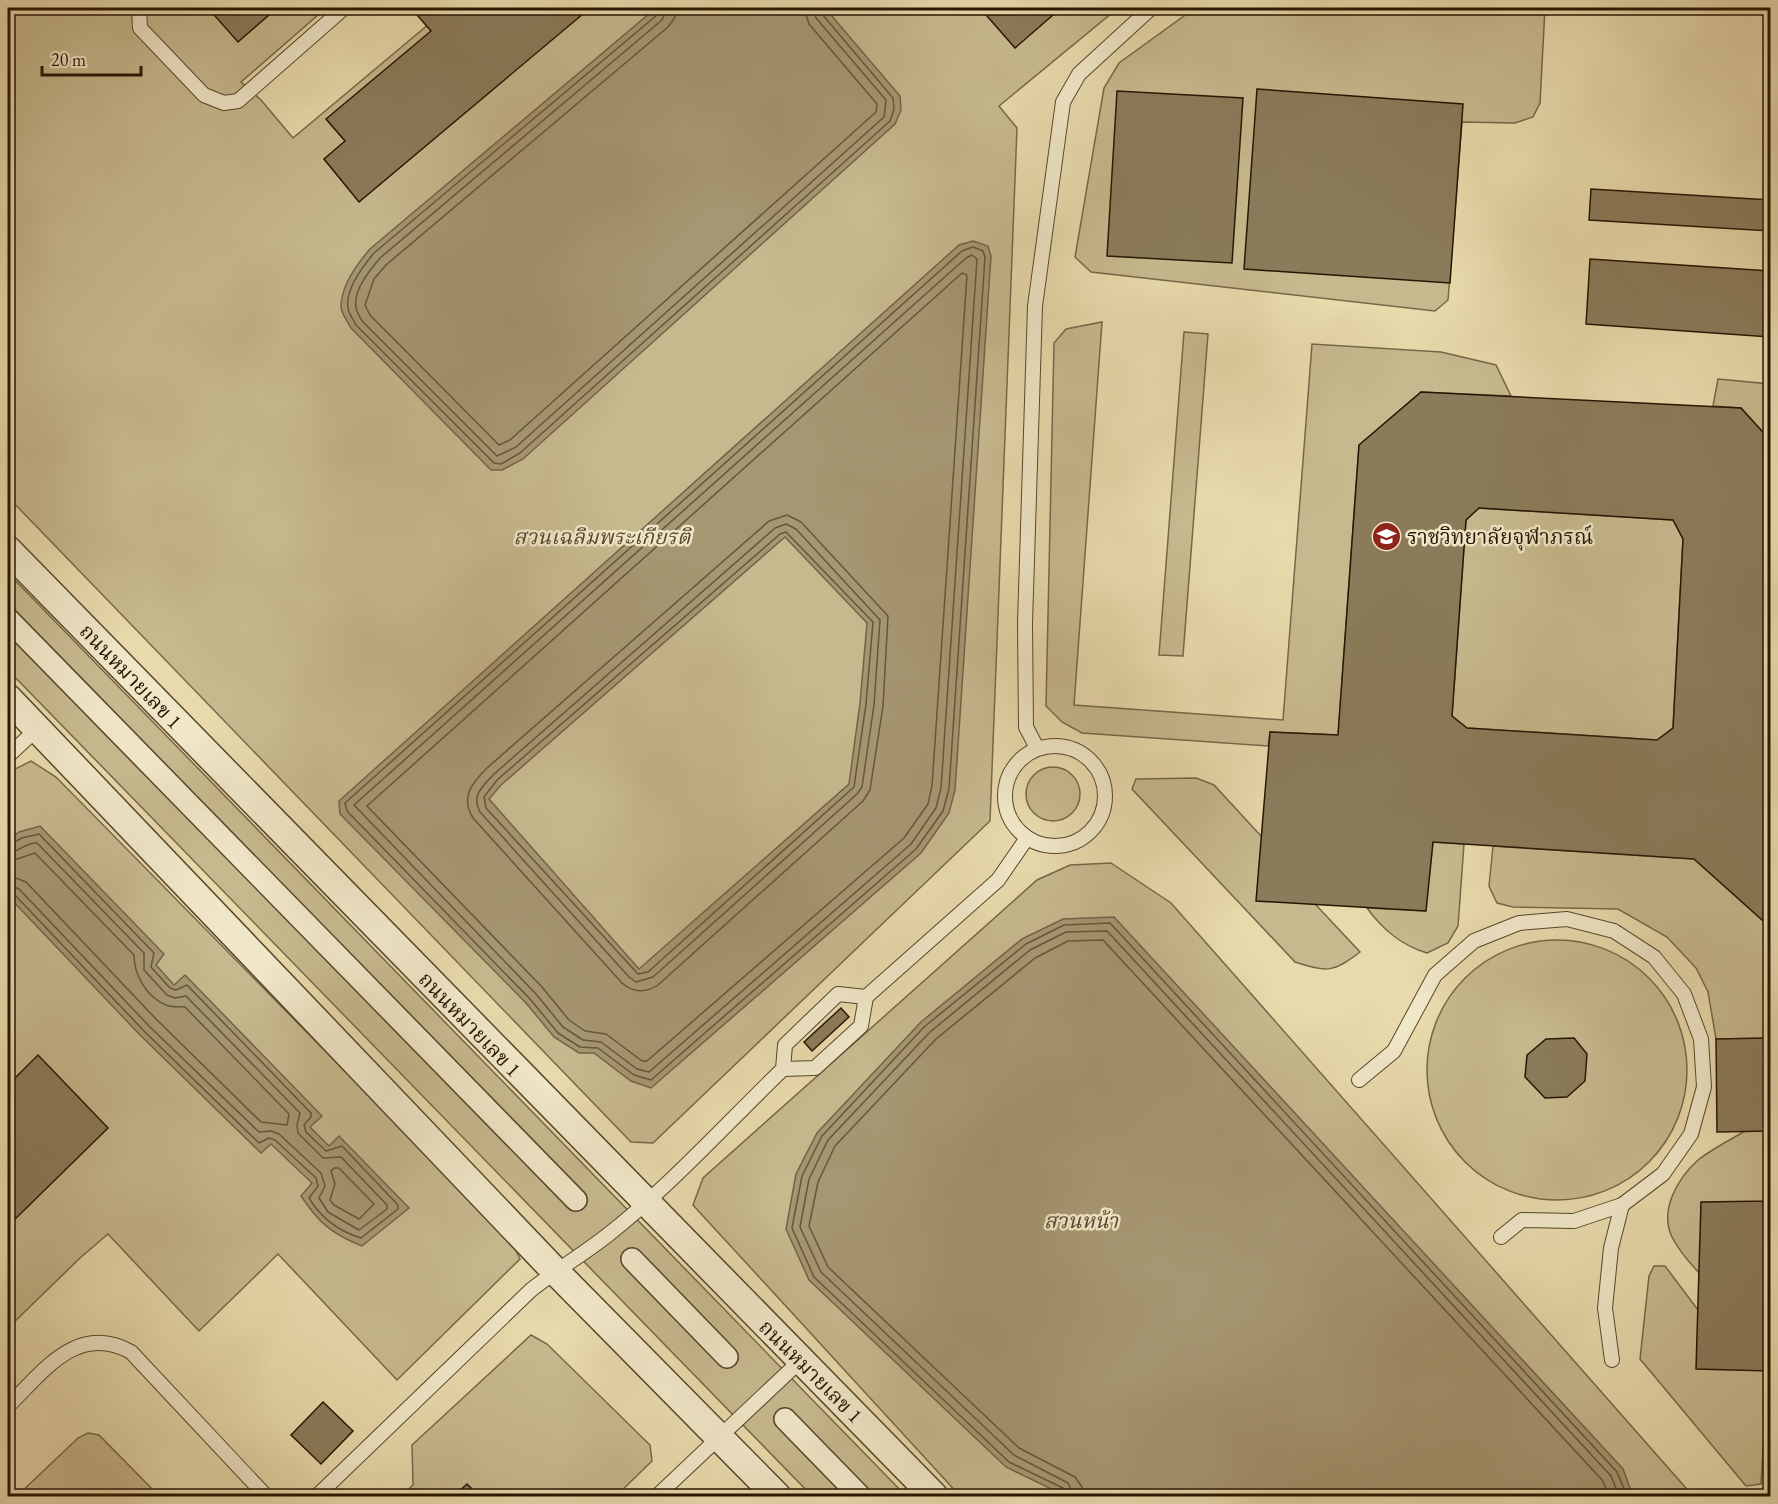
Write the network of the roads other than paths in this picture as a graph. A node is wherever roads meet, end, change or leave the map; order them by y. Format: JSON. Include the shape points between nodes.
{"nodes":[{"id":1,"x":139,"y":8,"type":"edge"},
{"id":2,"x":344,"y":8,"type":"edge"},
{"id":3,"x":1151,"y":8,"type":"edge"},
{"id":4,"x":8,"y":550,"type":"edge"},
{"id":5,"x":8,"y":619,"type":"edge"},
{"id":6,"x":8,"y":698,"type":"edge"},
{"id":7,"x":37,"y":729,"type":"junction"},
{"id":8,"x":1037,"y":748,"type":"junction"},
{"id":9,"x":8,"y":756,"type":"edge"},
{"id":10,"x":1027,"y":838,"type":"junction"},
{"id":11,"x":866,"y":997,"type":"junction"},
{"id":12,"x":783,"y":1069,"type":"junction"},
{"id":13,"x":1359,"y":1080,"type":"dead end"},
{"id":14,"x":576,"y":1200,"type":"dead end"},
{"id":15,"x":644,"y":1203,"type":"junction"},
{"id":16,"x":1622,"y":1205,"type":"junction"},
{"id":17,"x":1501,"y":1237,"type":"dead end"},
{"id":18,"x":632,"y":1259,"type":"dead end"},
{"id":19,"x":555,"y":1271,"type":"junction"},
{"id":20,"x":727,"y":1358,"type":"dead end"},
{"id":21,"x":800,"y":1360,"type":"junction"},
{"id":22,"x":1612,"y":1360,"type":"dead end"},
{"id":23,"x":8,"y":1406,"type":"edge"},
{"id":24,"x":785,"y":1419,"type":"dead end"},
{"id":25,"x":720,"y":1439,"type":"junction"},
{"id":26,"x":267,"y":1497,"type":"edge"},
{"id":27,"x":317,"y":1497,"type":"edge"},
{"id":28,"x":657,"y":1497,"type":"edge"},
{"id":29,"x":777,"y":1497,"type":"edge"},
{"id":30,"x":860,"y":1497,"type":"edge"},
{"id":31,"x":934,"y":1497,"type":"edge"}],
"edges":[{"from":1,"to":2,"type":"lane","via":[[140,28],[204,95],[224,103],[238,101]]},
{"from":3,"to":8,"type":"lane","via":[[1078,74],[1063,102],[1035,306],[1025,646],[1026,727]]},
{"from":4,"to":15,"type":"street","name":"ถนนหมายเลข 1"},
{"from":5,"to":14,"type":"street"},
{"from":6,"to":7,"type":"street"},
{"from":7,"to":9,"type":"lane"},
{"from":7,"to":19,"type":"street"},
{"from":8,"to":10,"type":"lane","via":[[1011,770],[1005,786],[1010,819]]},
{"from":8,"to":10,"type":"lane","via":[[1052,745],[1084,753],[1103,780],[1106,796],[1095,827],[1082,838],[1050,847]]},
{"from":10,"to":11,"type":"lane","via":[[998,880]]},
{"from":11,"to":12,"type":"lane","via":[[861,1026],[816,1068]]},
{"from":11,"to":12,"type":"lane","via":[[838,994],[785,1045]]},
{"from":12,"to":15,"type":"lane"},
{"from":13,"to":16,"type":"lane","via":[[1394,1050],[1435,975],[1474,941],[1519,923],[1567,919],[1614,931],[1654,957],[1684,994],[1701,1039],[1704,1088],[1691,1134],[1663,1174]]},
{"from":15,"to":19,"type":"lane","via":[[609,1235]]},
{"from":15,"to":21,"type":"street","name":"ถนนหมายเลข 1"},
{"from":16,"to":17,"type":"lane","via":[[1574,1221],[1522,1220]]},
{"from":16,"to":22,"type":"lane","via":[[1611,1248],[1605,1308]]},
{"from":18,"to":20,"type":"street"},
{"from":19,"to":25,"type":"street"},
{"from":19,"to":27,"type":"lane"},
{"from":21,"to":25,"type":"lane"},
{"from":21,"to":31,"type":"street","name":"ถนนหมายเลข 1"},
{"from":23,"to":26,"type":"lane","via":[[58,1356],[97,1341],[119,1345],[131,1352]]},
{"from":24,"to":30,"type":"street"},
{"from":25,"to":28,"type":"lane"},
{"from":25,"to":29,"type":"street"}]}
